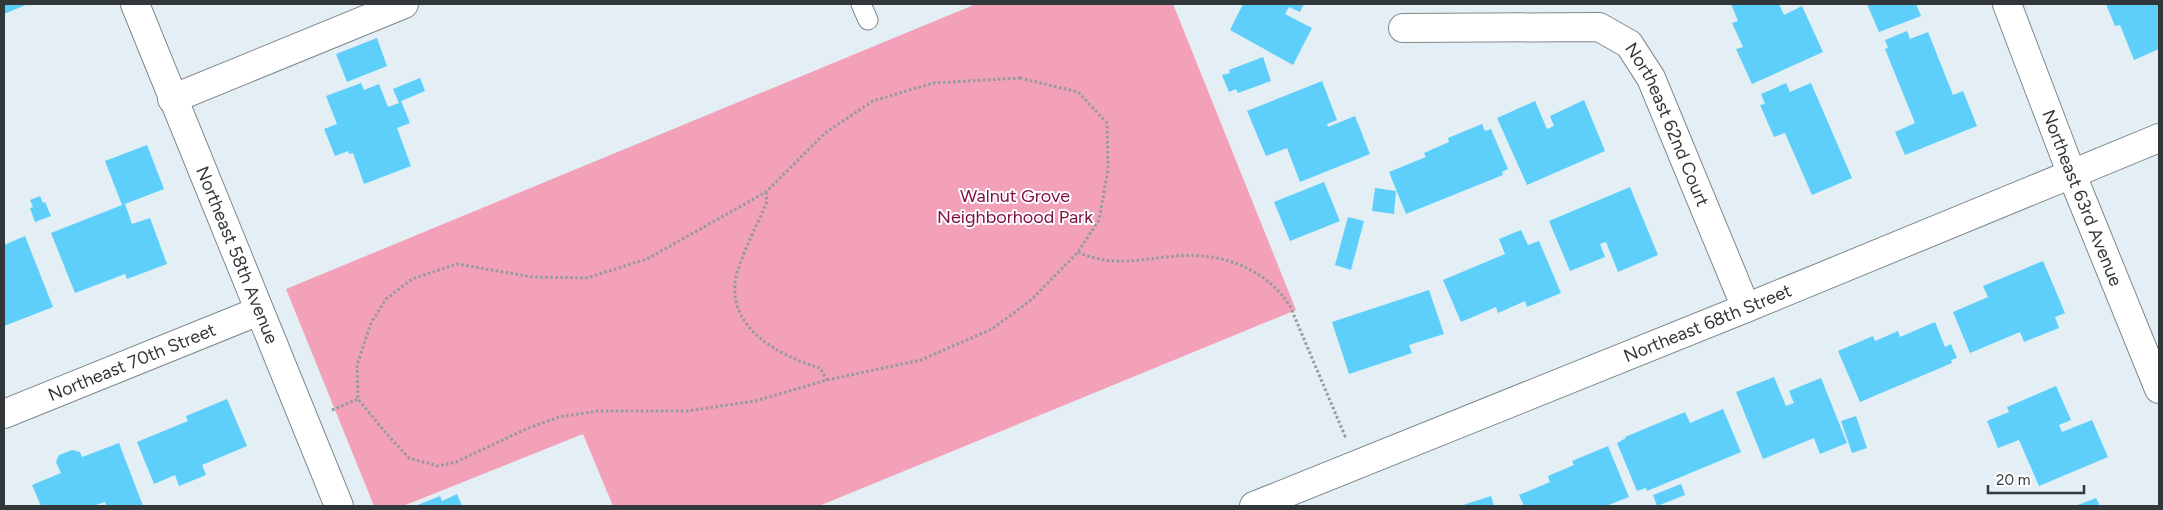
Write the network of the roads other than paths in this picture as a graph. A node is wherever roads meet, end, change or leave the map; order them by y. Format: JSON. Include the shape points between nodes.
{"nodes":[{"id":1,"x":135,"y":4,"type":"edge"},
{"id":2,"x":404,"y":4,"type":"edge"},
{"id":3,"x":2007,"y":4,"type":"edge"},
{"id":4,"x":1403,"y":28,"type":"dead end"},
{"id":5,"x":172,"y":99,"type":"junction"},
{"id":6,"x":2159,"y":138,"type":"edge"},
{"id":7,"x":2072,"y":175,"type":"junction"},
{"id":8,"x":1746,"y":308,"type":"junction"},
{"id":9,"x":259,"y":311,"type":"junction"},
{"id":10,"x":2159,"y":389,"type":"edge"},
{"id":11,"x":4,"y":414,"type":"edge"},
{"id":12,"x":339,"y":506,"type":"edge"},
{"id":13,"x":1254,"y":506,"type":"edge"}],
"edges":[{"from":1,"to":5,"type":"street","name":"Northeast 58th Avenue"},
{"from":2,"to":5,"type":"street"},
{"from":3,"to":7,"type":"street","name":"Northeast 63rd Avenue"},
{"from":4,"to":8,"type":"street","name":"Northeast 62nd Court","via":[[1599,26],[1629,44],[1651,78]]},
{"from":5,"to":9,"type":"street","name":"Northeast 58th Avenue"},
{"from":6,"to":7,"type":"street","name":"Northeast 68th Street"},
{"from":7,"to":8,"type":"street","name":"Northeast 68th Street"},
{"from":7,"to":10,"type":"street","name":"Northeast 63rd Avenue"},
{"from":8,"to":13,"type":"street","name":"Northeast 68th Street"},
{"from":9,"to":11,"type":"street","name":"Northeast 70th Street"},
{"from":9,"to":12,"type":"street","name":"Northeast 58th Avenue"}]}
